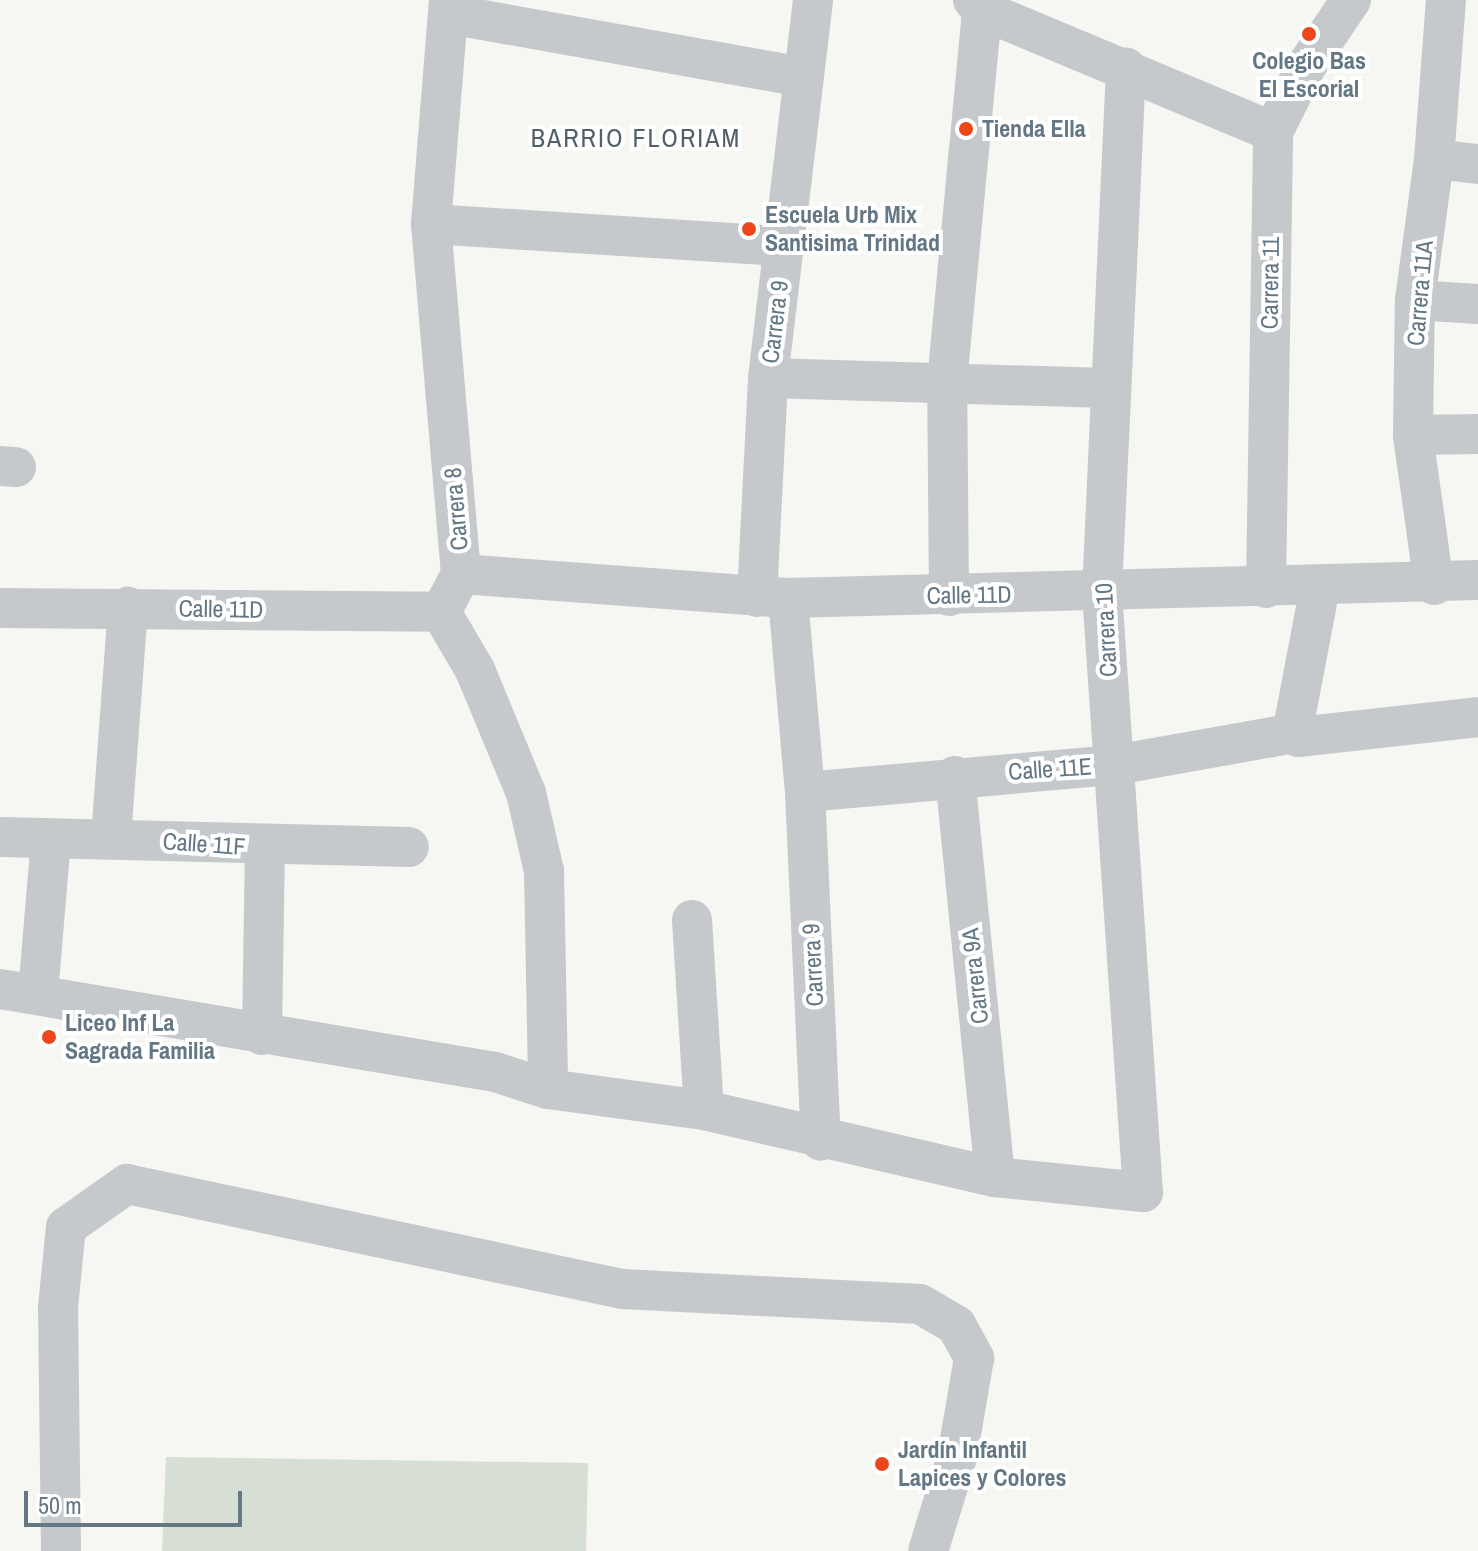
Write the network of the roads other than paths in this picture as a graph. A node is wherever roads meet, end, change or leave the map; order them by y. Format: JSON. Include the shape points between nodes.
{"nodes":[{"id":1,"x":813,"y":0,"type":"edge"},
{"id":2,"x":1351,"y":0,"type":"edge"},
{"id":3,"x":1446,"y":0,"type":"edge"},
{"id":4,"x":978,"y":5,"type":"edge"},
{"id":5,"x":449,"y":7,"type":"edge"},
{"id":6,"x":1126,"y":68,"type":"junction"},
{"id":7,"x":801,"y":77,"type":"junction"},
{"id":8,"x":1273,"y":132,"type":"junction"},
{"id":9,"x":1434,"y":159,"type":"junction"},
{"id":10,"x":1478,"y":164,"type":"edge"},
{"id":11,"x":431,"y":224,"type":"junction"},
{"id":12,"x":785,"y":246,"type":"junction"},
{"id":13,"x":1415,"y":300,"type":"junction"},
{"id":14,"x":1478,"y":304,"type":"edge"},
{"id":15,"x":768,"y":378,"type":"junction"},
{"id":16,"x":947,"y":382,"type":"junction"},
{"id":17,"x":1107,"y":388,"type":"junction"},
{"id":18,"x":1478,"y":434,"type":"edge"},
{"id":19,"x":1413,"y":435,"type":"junction"},
{"id":20,"x":461,"y":574,"type":"junction"},
{"id":21,"x":1478,"y":580,"type":"edge"},
{"id":22,"x":1434,"y":585,"type":"junction"},
{"id":23,"x":1320,"y":587,"type":"junction"},
{"id":24,"x":1266,"y":588,"type":"junction"},
{"id":25,"x":1102,"y":592,"type":"junction"},
{"id":26,"x":949,"y":596,"type":"junction"},
{"id":27,"x":773,"y":597,"type":"junction"},
{"id":28,"x":128,"y":607,"type":"junction"},
{"id":29,"x":0,"y":608,"type":"edge"},
{"id":30,"x":441,"y":612,"type":"junction"},
{"id":31,"x":1478,"y":717,"type":"edge"},
{"id":32,"x":1293,"y":731,"type":"junction"},
{"id":33,"x":1115,"y":765,"type":"junction"},
{"id":34,"x":955,"y":776,"type":"junction"},
{"id":35,"x":805,"y":792,"type":"junction"},
{"id":36,"x":0,"y":837,"type":"edge"},
{"id":37,"x":111,"y":838,"type":"junction"},
{"id":38,"x":51,"y":839,"type":"junction"},
{"id":39,"x":409,"y":847,"type":"dead end"},
{"id":40,"x":265,"y":848,"type":"junction"},
{"id":41,"x":692,"y":920,"type":"dead end"},
{"id":42,"x":19,"y":992,"type":"edge"},
{"id":43,"x":262,"y":1035,"type":"junction"},
{"id":44,"x":548,"y":1089,"type":"junction"},
{"id":45,"x":704,"y":1110,"type":"junction"},
{"id":46,"x":821,"y":1141,"type":"junction"},
{"id":47,"x":995,"y":1177,"type":"junction"},
{"id":48,"x":61,"y":1551,"type":"edge"},
{"id":49,"x":928,"y":1551,"type":"edge"}],
"edges":[{"from":1,"to":7,"type":"street","name":"Carrera 9"},
{"from":2,"to":8,"type":"street","name":"Carrera 11","via":[[1305,68]]},
{"from":3,"to":9,"type":"street","name":"Carrera 11A"},
{"from":4,"to":6,"type":"street"},
{"from":4,"to":16,"type":"street"},
{"from":5,"to":7,"type":"street"},
{"from":5,"to":11,"type":"street","name":"Carrera 8"},
{"from":6,"to":8,"type":"street"},
{"from":6,"to":17,"type":"street","name":"Carrera 10"},
{"from":7,"to":12,"type":"street","name":"Carrera 9"},
{"from":8,"to":24,"type":"street","name":"Carrera 11"},
{"from":9,"to":10,"type":"street"},
{"from":9,"to":13,"type":"street","name":"Carrera 11A"},
{"from":11,"to":12,"type":"street"},
{"from":11,"to":20,"type":"street","name":"Carrera 8"},
{"from":12,"to":15,"type":"street","name":"Carrera 9"},
{"from":13,"to":14,"type":"street"},
{"from":13,"to":19,"type":"street","name":"Carrera 11A"},
{"from":15,"to":16,"type":"street"},
{"from":15,"to":27,"type":"street","name":"Carrera 9"},
{"from":16,"to":17,"type":"street"},
{"from":16,"to":26,"type":"street"},
{"from":17,"to":25,"type":"street","name":"Carrera 10"},
{"from":18,"to":19,"type":"street"},
{"from":19,"to":22,"type":"street","name":"Carrera 11A"},
{"from":20,"to":27,"type":"street","name":"Calle 11D","via":[[573,578]]},
{"from":20,"to":30,"type":"street","name":"Carrera 8"},
{"from":21,"to":22,"type":"street","name":"Calle 11D"},
{"from":22,"to":23,"type":"street","name":"Calle 11D"},
{"from":23,"to":24,"type":"street","name":"Calle 11D"},
{"from":23,"to":32,"type":"street"},
{"from":24,"to":25,"type":"street","name":"Calle 11D"},
{"from":25,"to":26,"type":"street","name":"Calle 11D"},
{"from":25,"to":33,"type":"street","name":"Carrera 10"},
{"from":26,"to":27,"type":"street","name":"Calle 11D"},
{"from":27,"to":35,"type":"street","name":"Carrera 9"},
{"from":28,"to":29,"type":"street","name":"Calle 11D"},
{"from":28,"to":30,"type":"street","name":"Calle 11D"},
{"from":28,"to":37,"type":"street"},
{"from":30,"to":44,"type":"street","via":[[475,670],[526,793],[540,855]]},
{"from":31,"to":32,"type":"street","name":"Calle 11E","via":[[1309,737]]},
{"from":32,"to":33,"type":"street","name":"Calle 11E"},
{"from":33,"to":34,"type":"street","name":"Calle 11E"},
{"from":33,"to":47,"type":"street","name":"Carrera 10","via":[[1143,1192]]},
{"from":34,"to":35,"type":"street","name":"Calle 11E"},
{"from":34,"to":47,"type":"street","name":"Carrera 9A"},
{"from":35,"to":46,"type":"street","name":"Carrera 9"},
{"from":36,"to":38,"type":"street","name":"Calle 11F"},
{"from":37,"to":38,"type":"street","name":"Calle 11F"},
{"from":37,"to":40,"type":"street","name":"Calle 11F"},
{"from":38,"to":42,"type":"street"},
{"from":39,"to":40,"type":"street","name":"Calle 11F"},
{"from":40,"to":43,"type":"street"},
{"from":41,"to":45,"type":"street"},
{"from":42,"to":43,"type":"street"},
{"from":43,"to":44,"type":"street","via":[[495,1072]]},
{"from":44,"to":45,"type":"street"},
{"from":45,"to":46,"type":"street"},
{"from":46,"to":47,"type":"street"},
{"from":48,"to":49,"type":"street","via":[[58,1307],[66,1227],[127,1184],[622,1289],[920,1304],[956,1325],[974,1358],[957,1457]]}]}
